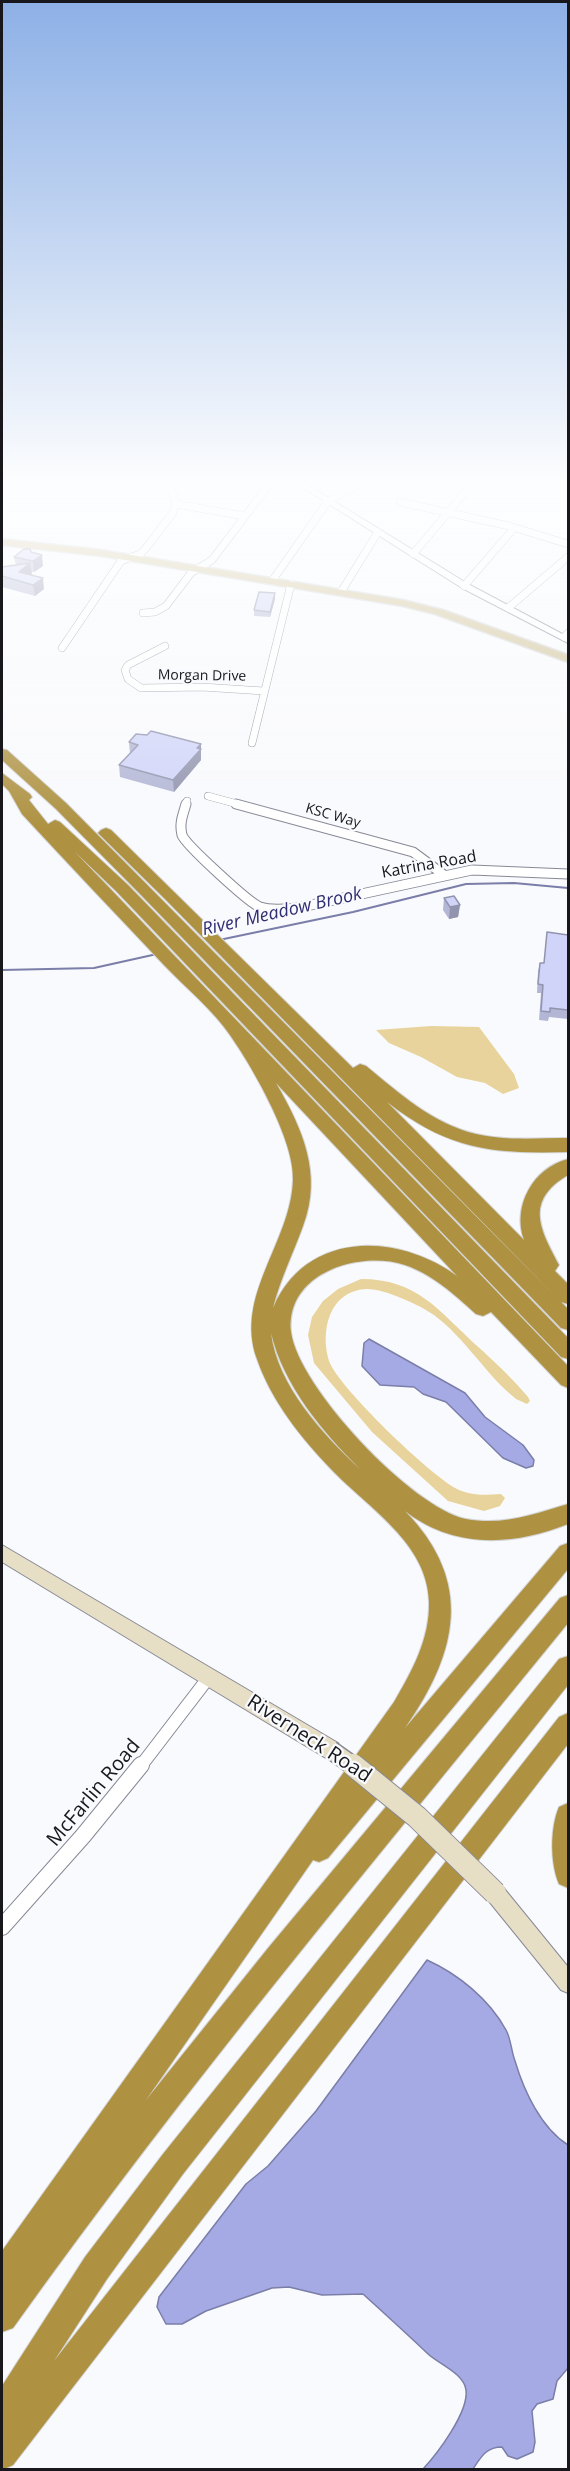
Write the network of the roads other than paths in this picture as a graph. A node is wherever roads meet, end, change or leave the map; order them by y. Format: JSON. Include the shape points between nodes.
{"nodes":[{"id":1,"x":96,"y":597,"type":"edge"},
{"id":2,"x":173,"y":597,"type":"edge"},
{"id":3,"x":288,"y":597,"type":"edge"},
{"id":4,"x":369,"y":597,"type":"edge"},
{"id":5,"x":487,"y":597,"type":"edge"},
{"id":6,"x":521,"y":597,"type":"edge"},
{"id":7,"x":508,"y":608,"type":"junction"},
{"id":8,"x":143,"y":613,"type":"dead end"},
{"id":9,"x":567,"y":637,"type":"edge"},
{"id":10,"x":165,"y":646,"type":"dead end"},
{"id":11,"x":62,"y":648,"type":"dead end"},
{"id":12,"x":568,"y":659,"type":"edge"},
{"id":13,"x":264,"y":691,"type":"junction"},
{"id":14,"x":252,"y":743,"type":"dead end"},
{"id":15,"x":3,"y":753,"type":"edge"},
{"id":16,"x":2,"y":777,"type":"edge"},
{"id":17,"x":16,"y":789,"type":"junction"},
{"id":18,"x":208,"y":796,"type":"dead end"},
{"id":19,"x":187,"y":801,"type":"dead end"},
{"id":20,"x":568,"y":874,"type":"edge"},
{"id":21,"x":444,"y":875,"type":"junction"},
{"id":22,"x":216,"y":951,"type":"junction"},
{"id":23,"x":179,"y":960,"type":"junction"},
{"id":24,"x":254,"y":979,"type":"junction"},
{"id":25,"x":236,"y":1030,"type":"junction"},
{"id":26,"x":568,"y":1145,"type":"edge"},
{"id":27,"x":568,"y":1166,"type":"edge"},
{"id":28,"x":568,"y":1288,"type":"edge"},
{"id":29,"x":568,"y":1296,"type":"edge"},
{"id":30,"x":568,"y":1322,"type":"edge"},
{"id":31,"x":568,"y":1351,"type":"edge"},
{"id":32,"x":568,"y":1379,"type":"edge"},
{"id":33,"x":568,"y":1384,"type":"edge"},
{"id":34,"x":568,"y":1514,"type":"edge"},
{"id":35,"x":2,"y":1553,"type":"edge"},
{"id":36,"x":568,"y":1553,"type":"edge"},
{"id":37,"x":568,"y":1606,"type":"edge"},
{"id":38,"x":568,"y":1667,"type":"edge"},
{"id":39,"x":209,"y":1677,"type":"junction"},
{"id":40,"x":568,"y":1725,"type":"edge"},
{"id":41,"x":568,"y":1816,"type":"edge"},
{"id":42,"x":568,"y":1875,"type":"edge"},
{"id":43,"x":2,"y":1927,"type":"edge"},
{"id":44,"x":568,"y":1983,"type":"edge"},
{"id":45,"x":200,"y":2000,"type":"junction"},
{"id":46,"x":2,"y":2276,"type":"edge"},
{"id":47,"x":2,"y":2317,"type":"edge"},
{"id":48,"x":2,"y":2414,"type":"edge"},
{"id":49,"x":2,"y":2454,"type":"edge"}],
"edges":[{"from":1,"to":11,"type":"street"},
{"from":2,"to":8,"type":"street","via":[[155,612]]},
{"from":3,"to":13,"type":"street"},
{"from":4,"to":12,"type":"main road","via":[[430,609]]},
{"from":5,"to":7,"type":"street"},
{"from":6,"to":7,"type":"street"},
{"from":7,"to":9,"type":"street"},
{"from":10,"to":13,"type":"street","name":"Morgan Drive","via":[[128,665],[128,679],[152,689]]},
{"from":13,"to":14,"type":"street"},
{"from":15,"to":22,"type":"highway","via":[[191,937]]},
{"from":15,"to":22,"type":"highway","via":[[100,828],[209,933]]},
{"from":16,"to":17,"type":"highway"},
{"from":17,"to":23,"type":"highway","via":[[107,873],[172,941]]},
{"from":17,"to":23,"type":"highway","via":[[27,811],[154,945]]},
{"from":18,"to":21,"type":"street","name":"KSC Way","via":[[413,852]]},
{"from":19,"to":21,"type":"street","name":"Katrina Road","via":[[180,823],[183,838],[245,898],[262,908],[297,908]]},
{"from":20,"to":21,"type":"street","name":"Katrina Road","via":[[495,869]]},
{"from":22,"to":24,"type":"highway"},
{"from":22,"to":30,"type":"highway"},
{"from":23,"to":25,"type":"highway"},
{"from":23,"to":31,"type":"highway"},
{"from":24,"to":26,"type":"highway","via":[[428,1124],[457,1137],[490,1145]]},
{"from":24,"to":29,"type":"highway"},
{"from":25,"to":32,"type":"highway"},
{"from":25,"to":45,"type":"highway","via":[[287,1124],[302,1168],[300,1209],[261,1307],[263,1347],[282,1388],[311,1431],[404,1525],[427,1554],[439,1585],[441,1609],[434,1649],[412,1695]]},
{"from":27,"to":28,"type":"highway","via":[[538,1188],[529,1217],[535,1244]]},
{"from":33,"to":34,"type":"highway","via":[[453,1283],[404,1258],[360,1253],[328,1261],[295,1284],[280,1317],[287,1355],[321,1410],[363,1457],[424,1512],[455,1526],[493,1532],[537,1525]]},
{"from":35,"to":39,"type":"main road","name":"Riverneck Road"},
{"from":36,"to":45,"type":"highway","via":[[324,1844]]},
{"from":37,"to":47,"type":"highway","via":[[162,2100]]},
{"from":38,"to":48,"type":"highway","via":[[172,2164],[96,2268]]},
{"from":39,"to":43,"type":"street","name":"McFarlin Road","via":[[139,1769]]},
{"from":39,"to":44,"type":"main road","name":"Riverneck Road","bridge":true,"via":[[331,1750],[408,1808],[495,1893]]},
{"from":40,"to":49,"type":"highway"},
{"from":41,"to":42,"type":"highway"},
{"from":45,"to":46,"type":"highway"}]}
